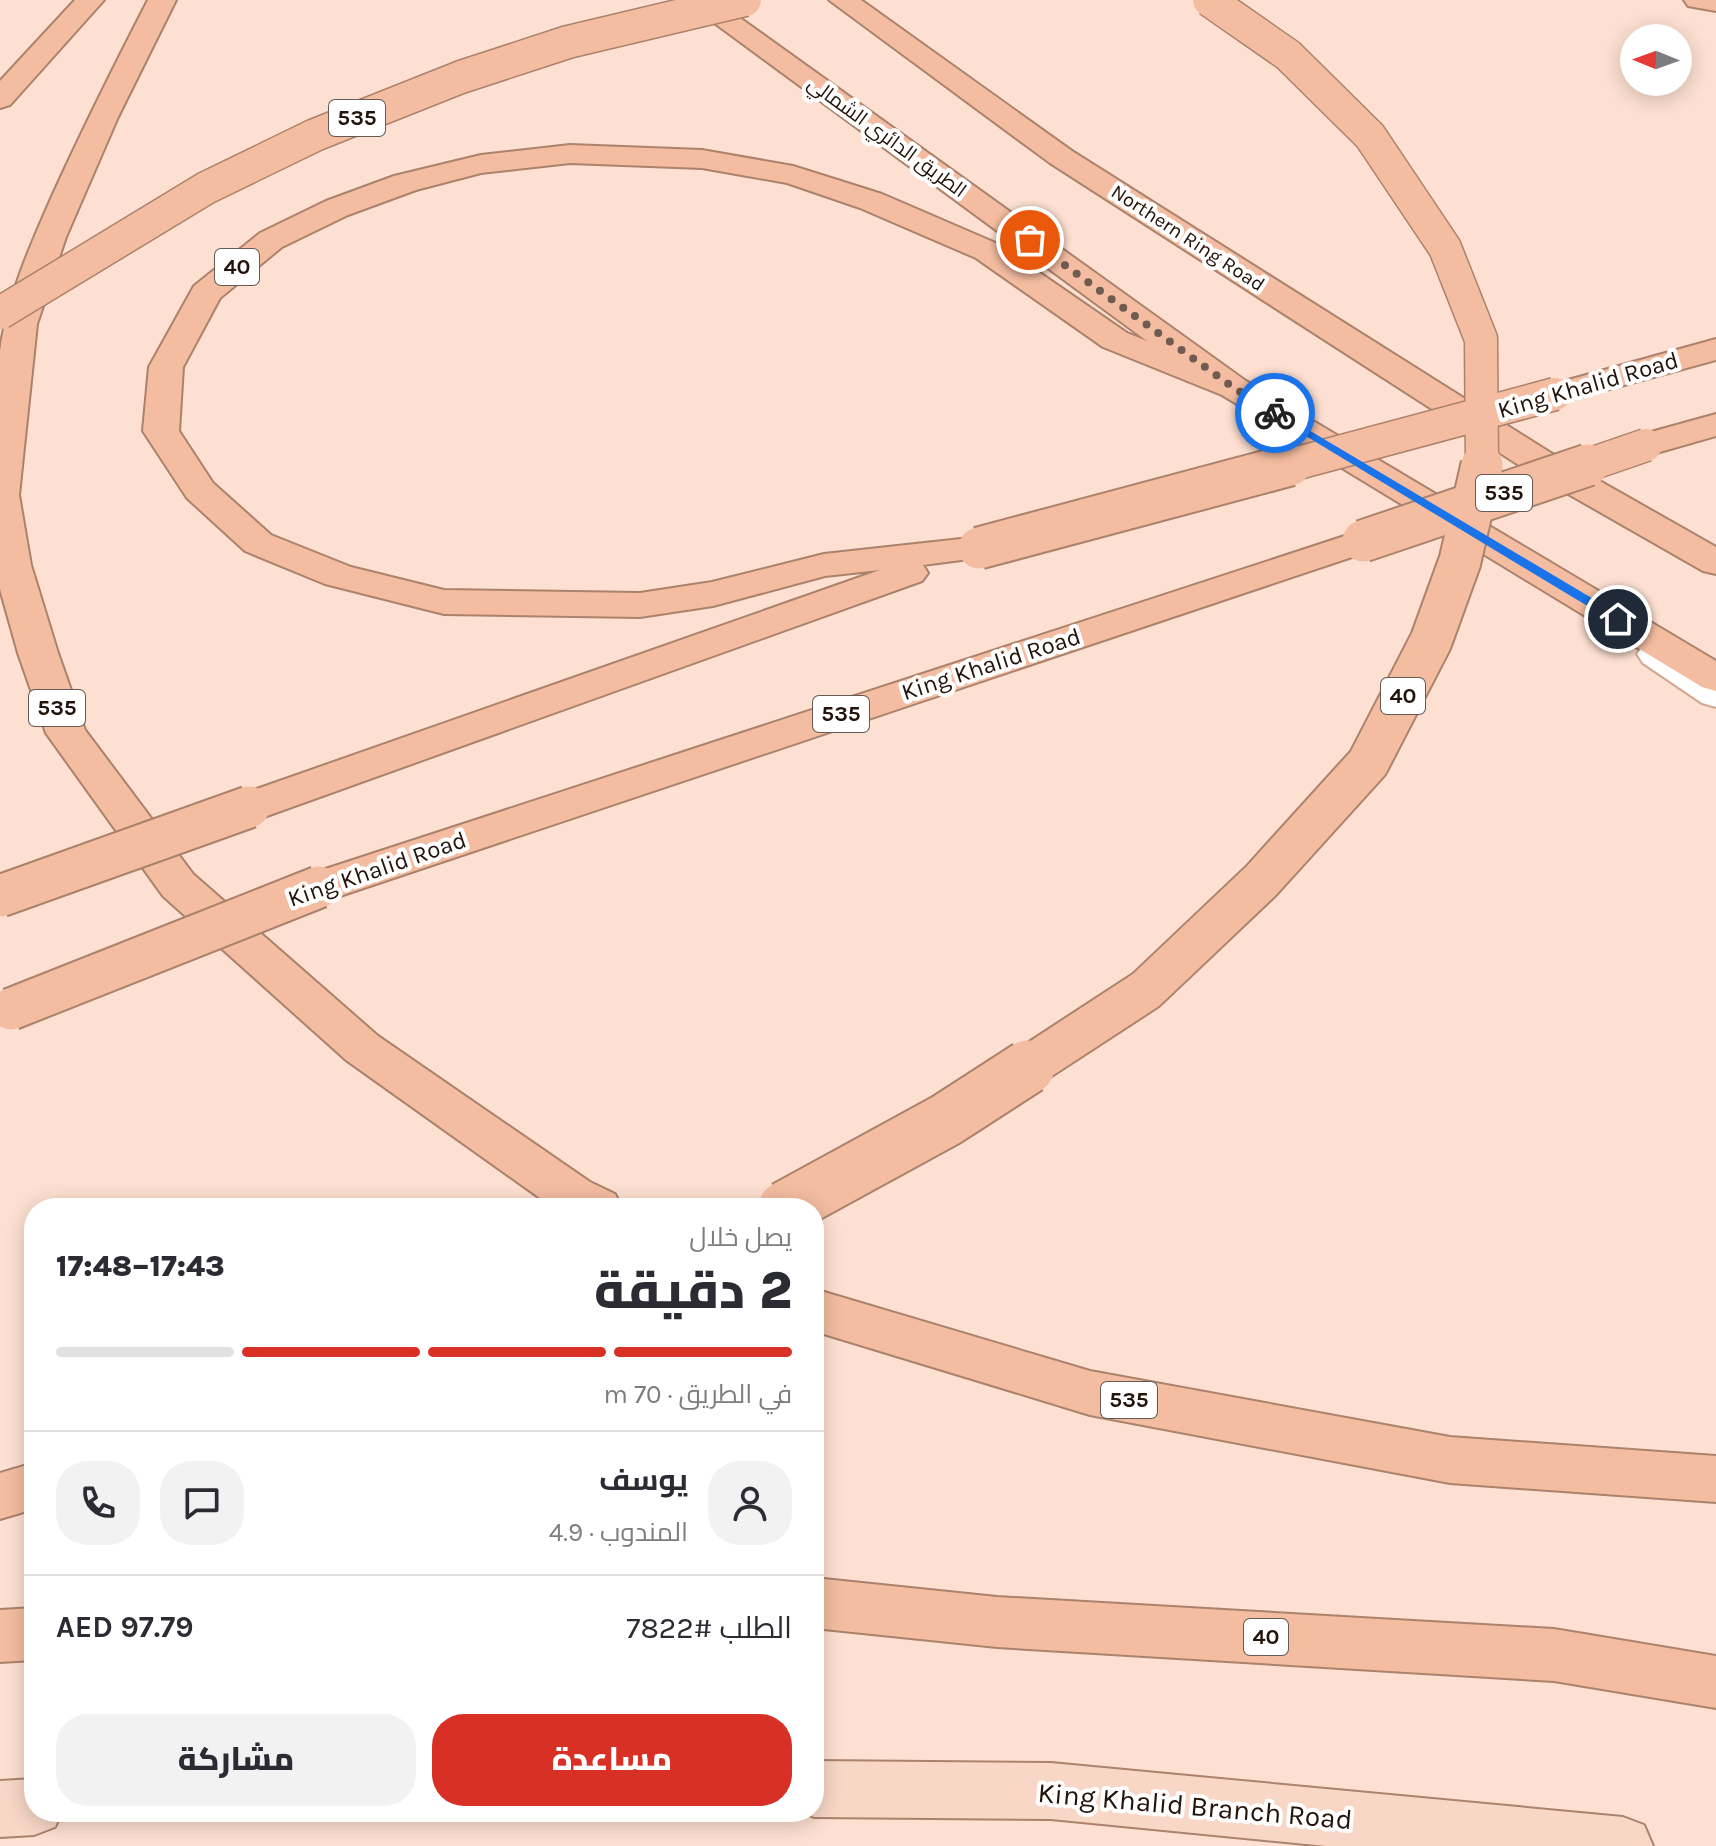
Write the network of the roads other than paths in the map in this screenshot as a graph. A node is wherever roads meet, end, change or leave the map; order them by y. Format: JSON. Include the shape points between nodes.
{"nodes":[{"id":1,"x":90,"y":0,"type":"edge"},
{"id":2,"x":162,"y":0,"type":"edge"},
{"id":3,"x":697,"y":0,"type":"edge"},
{"id":4,"x":745,"y":0,"type":"edge"},
{"id":5,"x":843,"y":0,"type":"edge"},
{"id":6,"x":1209,"y":0,"type":"edge"},
{"id":7,"x":1698,"y":0,"type":"edge"},
{"id":8,"x":1716,"y":3,"type":"edge"},
{"id":9,"x":0,"y":99,"type":"edge"},
{"id":10,"x":0,"y":313,"type":"edge"},
{"id":11,"x":1716,"y":349,"type":"edge"},
{"id":12,"x":1234,"y":388,"type":"junction"},
{"id":13,"x":1716,"y":425,"type":"edge"},
{"id":14,"x":979,"y":548,"type":"junction"},
{"id":15,"x":1520,"y":560,"type":"junction"},
{"id":16,"x":1716,"y":563,"type":"edge"},
{"id":17,"x":1716,"y":678,"type":"edge"},
{"id":18,"x":1716,"y":694,"type":"edge"},
{"id":19,"x":0,"y":896,"type":"edge"},
{"id":20,"x":5,"y":1011,"type":"edge"},
{"id":21,"x":577,"y":1198,"type":"edge"},
{"id":22,"x":803,"y":1198,"type":"edge"},
{"id":23,"x":824,"y":1313,"type":"edge"},
{"id":24,"x":1716,"y":1479,"type":"edge"},
{"id":25,"x":24,"y":1489,"type":"edge"},
{"id":26,"x":0,"y":1496,"type":"edge"},
{"id":27,"x":824,"y":1604,"type":"edge"},
{"id":28,"x":24,"y":1635,"type":"edge"},
{"id":29,"x":0,"y":1636,"type":"edge"},
{"id":30,"x":1716,"y":1682,"type":"edge"},
{"id":31,"x":824,"y":1789,"type":"edge"},
{"id":32,"x":24,"y":1808,"type":"edge"},
{"id":33,"x":0,"y":1809,"type":"edge"},
{"id":34,"x":1623,"y":1846,"type":"edge"}],
"edges":[{"from":1,"to":9,"type":"highway"},
{"from":2,"to":21,"type":"highway","number":"535","via":[[50,237],[18,338],[1,495],[12,565],[61,720],[178,885],[362,1048]]},
{"from":3,"to":12,"type":"highway","name":"الطريق الدائري الشمالي","number":"40"},
{"from":4,"to":10,"type":"highway","number":"535","bridge":true,"via":[[568,42],[461,77],[315,135],[206,188]]},
{"from":5,"to":16,"type":"highway","name":"Northern Ring Road","via":[[1061,157],[1541,463]]},
{"from":6,"to":22,"type":"highway","number":"40","bridge":true,"via":[[1288,55],[1370,136],[1445,248],[1481,339],[1482,468],[1460,561],[1431,641],[1368,763],[1250,892],[1146,990],[946,1120]]},
{"from":7,"to":8,"type":"highway"},
{"from":11,"to":14,"type":"highway","name":"King Khalid Road","bridge":true},
{"from":12,"to":14,"type":"highway","number":"40","via":[[1115,340],[987,251],[871,201],[793,175],[702,159],[570,154],[481,164],[405,183],[271,240],[206,293],[166,367],[161,431],[200,490],[258,543],[338,576],[444,602],[640,605],[713,594],[824,565]]},
{"from":12,"to":15,"type":"highway","name":"الطريق الدائري الشمالي","number":"40"},
{"from":13,"to":20,"type":"highway","name":"King Khalid Road","number":"535","bridge":true,"via":[[319,887]]},
{"from":14,"to":19,"type":"highway","name":"King Khalid Road","bridge":true},
{"from":15,"to":17,"type":"highway","number":"40"},
{"from":15,"to":18,"type":"street"},
{"from":23,"to":24,"type":"highway","number":"535","via":[[1090,1393],[1450,1460]]},
{"from":25,"to":26,"type":"highway"},
{"from":27,"to":30,"type":"highway","number":"40","via":[[997,1622],[1554,1655]]},
{"from":28,"to":29,"type":"highway"},
{"from":31,"to":34,"type":"main road","name":"King Khalid Branch Road","via":[[1051,1791]]},
{"from":32,"to":33,"type":"main road"}]}
